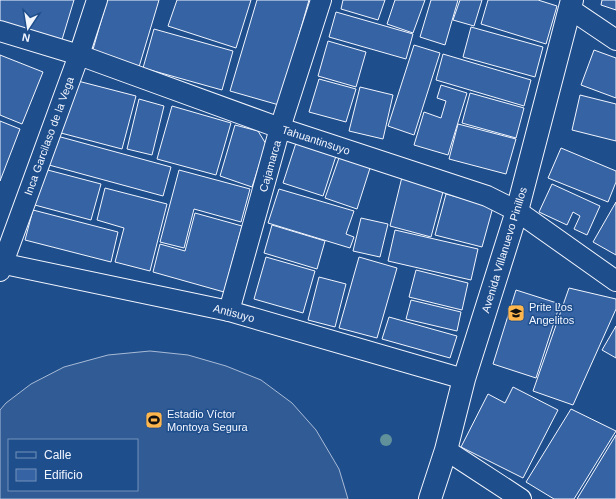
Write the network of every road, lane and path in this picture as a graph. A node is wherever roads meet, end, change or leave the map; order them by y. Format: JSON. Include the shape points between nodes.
{"nodes":[{"id":1,"x":97,"y":0,"type":"edge"},
{"id":2,"x":321,"y":0,"type":"edge"},
{"id":3,"x":571,"y":4,"type":"edge"},
{"id":4,"x":0,"y":31,"type":"edge"},
{"id":5,"x":616,"y":40,"type":"edge"},
{"id":6,"x":79,"y":55,"type":"junction"},
{"id":7,"x":280,"y":128,"type":"junction"},
{"id":8,"x":517,"y":212,"type":"junction"},
{"id":9,"x":1,"y":266,"type":"edge"},
{"id":10,"x":616,"y":281,"type":"edge"},
{"id":11,"x":229,"y":311,"type":"junction"},
{"id":12,"x":464,"y":379,"type":"junction"},
{"id":13,"x":446,"y":450,"type":"junction"},
{"id":14,"x":430,"y":499,"type":"edge"},
{"id":15,"x":521,"y":499,"type":"edge"}],
"edges":[{"from":1,"to":6,"type":"street","name":"Inca Garcilaso de la Vega"},
{"from":2,"to":7,"type":"street","name":"Cajamarca"},
{"from":3,"to":5,"type":"street"},
{"from":3,"to":8,"type":"street","name":"Avenida Villanuevo Pinillos"},
{"from":4,"to":6,"type":"street","name":"Tahuantinsuyo"},
{"from":6,"to":7,"type":"street","name":"Tahuantinsuyo"},
{"from":6,"to":9,"type":"street","name":"Inca Garcilaso de la Vega"},
{"from":7,"to":8,"type":"street","name":"Tahuantinsuyo","via":[[487,196]]},
{"from":7,"to":11,"type":"street","name":"Cajamarca"},
{"from":8,"to":10,"type":"street","name":"Tahuantinsuyo"},
{"from":8,"to":12,"type":"street","name":"Avenida Villanuevo Pinillos"},
{"from":9,"to":11,"type":"street","name":"Antisuyo"},
{"from":11,"to":12,"type":"street","name":"Antisuyo"},
{"from":12,"to":13,"type":"street","name":"Avenida Villanuevo Pinillos"},
{"from":13,"to":14,"type":"street","name":"Avenida Villanuevo Pinillos"},
{"from":13,"to":15,"type":"street"}]}
